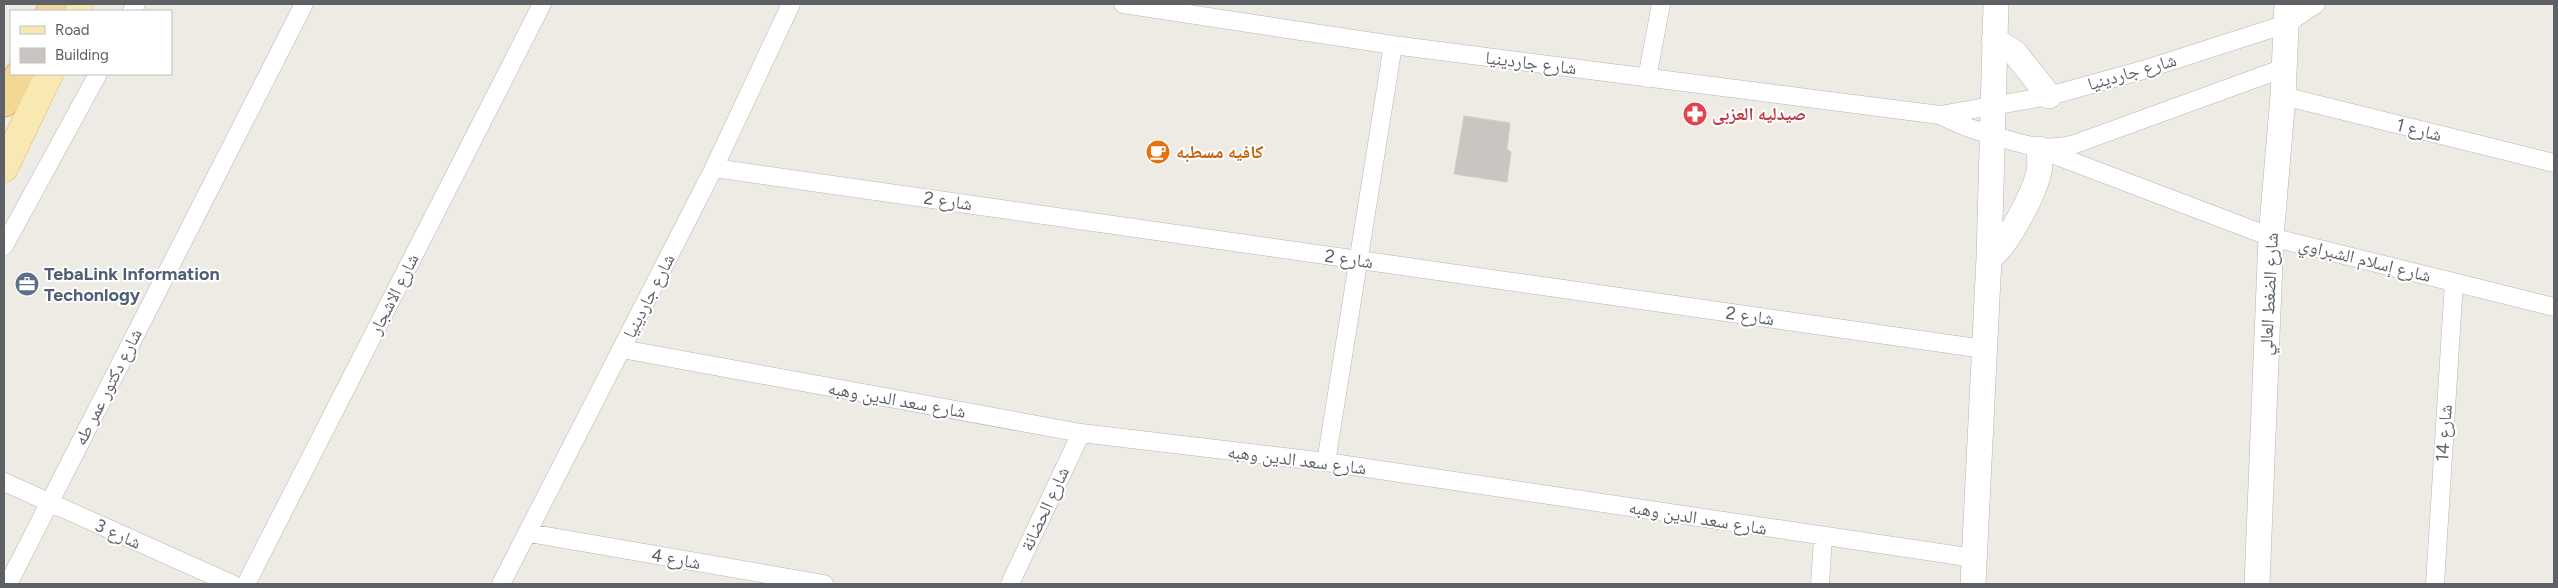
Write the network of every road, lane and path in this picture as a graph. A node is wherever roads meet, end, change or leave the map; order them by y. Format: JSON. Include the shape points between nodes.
{"nodes":[{"id":1,"x":304,"y":4,"type":"edge"},
{"id":2,"x":542,"y":4,"type":"edge"},
{"id":3,"x":791,"y":4,"type":"edge"},
{"id":4,"x":1123,"y":4,"type":"edge"},
{"id":5,"x":1661,"y":4,"type":"edge"},
{"id":6,"x":1996,"y":4,"type":"edge"},
{"id":7,"x":2316,"y":4,"type":"edge"},
{"id":8,"x":2287,"y":14,"type":"edge"},
{"id":9,"x":1994,"y":40,"type":"junction"},
{"id":10,"x":1393,"y":45,"type":"junction"},
{"id":11,"x":2284,"y":68,"type":"junction"},
{"id":12,"x":18,"y":75,"type":"edge"},
{"id":13,"x":49,"y":75,"type":"edge"},
{"id":14,"x":97,"y":75,"type":"edge"},
{"id":15,"x":1647,"y":78,"type":"junction"},
{"id":16,"x":2049,"y":96,"type":"junction"},
{"id":17,"x":2283,"y":96,"type":"junction"},
{"id":18,"x":4,"y":103,"type":"edge"},
{"id":19,"x":1993,"y":106,"type":"junction"},
{"id":20,"x":1940,"y":115,"type":"junction"},
{"id":21,"x":1994,"y":136,"type":"junction"},
{"id":22,"x":2039,"y":149,"type":"junction"},
{"id":23,"x":2554,"y":163,"type":"edge"},
{"id":24,"x":4,"y":168,"type":"edge"},
{"id":25,"x":714,"y":168,"type":"junction"},
{"id":26,"x":2271,"y":237,"type":"junction"},
{"id":27,"x":4,"y":246,"type":"edge"},
{"id":28,"x":1990,"y":258,"type":"junction"},
{"id":29,"x":1358,"y":260,"type":"junction"},
{"id":30,"x":2454,"y":282,"type":"junction"},
{"id":31,"x":2554,"y":307,"type":"edge"},
{"id":32,"x":1984,"y":349,"type":"junction"},
{"id":33,"x":622,"y":350,"type":"junction"},
{"id":34,"x":1080,"y":433,"type":"junction"},
{"id":35,"x":1326,"y":462,"type":"junction"},
{"id":36,"x":4,"y":482,"type":"edge"},
{"id":37,"x":49,"y":503,"type":"junction"},
{"id":38,"x":529,"y":533,"type":"junction"},
{"id":39,"x":1823,"y":537,"type":"junction"},
{"id":40,"x":1974,"y":558,"type":"junction"},
{"id":41,"x":8,"y":584,"type":"edge"},
{"id":42,"x":232,"y":584,"type":"edge"},
{"id":43,"x":246,"y":584,"type":"edge"},
{"id":44,"x":501,"y":584,"type":"edge"},
{"id":45,"x":824,"y":584,"type":"edge"},
{"id":46,"x":1010,"y":584,"type":"edge"},
{"id":47,"x":1820,"y":584,"type":"edge"},
{"id":48,"x":1973,"y":584,"type":"edge"},
{"id":49,"x":2257,"y":584,"type":"edge"},
{"id":50,"x":2435,"y":584,"type":"edge"}],
"edges":[{"from":1,"to":37,"type":"street","name":"شارع دكتور عمر طه"},
{"from":2,"to":43,"type":"street","name":"شارع الاشجار"},
{"from":3,"to":25,"type":"street","name":"شارع جاردينيا"},
{"from":4,"to":10,"type":"street","name":"شارع جاردينيا"},
{"from":5,"to":15,"type":"street"},
{"from":6,"to":9,"type":"street"},
{"from":7,"to":8,"type":"street","name":"شارع جاردينيا"},
{"from":8,"to":11,"type":"street","name":"شارع الضغط العالي"},
{"from":8,"to":16,"type":"street","name":"شارع جاردينيا","via":[[2143,70]]},
{"from":9,"to":16,"type":"street","via":[[2016,52]]},
{"from":9,"to":19,"type":"street"},
{"from":10,"to":15,"type":"street","name":"شارع جاردينيا"},
{"from":10,"to":29,"type":"street"},
{"from":11,"to":17,"type":"street","name":"شارع الضغط العالي"},
{"from":11,"to":22,"type":"street","name":"شارع جاردينيا","via":[[2075,144]]},
{"from":12,"to":18,"type":"highway"},
{"from":13,"to":24,"type":"main road"},
{"from":14,"to":27,"type":"street"},
{"from":15,"to":20,"type":"street","name":"شارع جاردينيا"},
{"from":16,"to":19,"type":"street","name":"شارع جاردينيا"},
{"from":17,"to":23,"type":"street","name":"شارع 1"},
{"from":17,"to":26,"type":"street","name":"شارع الضغط العالي"},
{"from":19,"to":20,"type":"street","name":"شارع جاردينيا"},
{"from":19,"to":21,"type":"street"},
{"from":20,"to":21,"type":"street","name":"شارع جاردينيا","via":[[1963,127]]},
{"from":21,"to":22,"type":"street","name":"شارع جاردينيا"},
{"from":21,"to":28,"type":"street"},
{"from":22,"to":26,"type":"street","name":"شارع إسلام الشبراوي"},
{"from":22,"to":28,"type":"street","via":[[2040,166],[2036,180],[2007,241]]},
{"from":25,"to":29,"type":"street","name":"شارع 2"},
{"from":25,"to":33,"type":"street","name":"شارع جاردينيا"},
{"from":26,"to":30,"type":"street","name":"شارع إسلام الشبراوي"},
{"from":26,"to":49,"type":"street","name":"شارع الضغط العالي"},
{"from":28,"to":32,"type":"street"},
{"from":29,"to":32,"type":"street","name":"شارع 2"},
{"from":29,"to":35,"type":"street"},
{"from":30,"to":31,"type":"street","name":"شارع إسلام الشبراوي"},
{"from":30,"to":50,"type":"street","name":"شارع 14"},
{"from":32,"to":40,"type":"street"},
{"from":33,"to":34,"type":"street","name":"شارع سعد الدين وهبه"},
{"from":33,"to":38,"type":"street","name":"شارع جاردينيا"},
{"from":34,"to":35,"type":"street","name":"شارع سعد الدين وهبه"},
{"from":34,"to":46,"type":"street","name":"شارع الحضانة"},
{"from":35,"to":39,"type":"street","name":"شارع سعد الدين وهبه"},
{"from":36,"to":37,"type":"street","name":"شارع 3"},
{"from":37,"to":41,"type":"street","name":"شارع دكتور عمر طه"},
{"from":37,"to":42,"type":"street","name":"شارع 3"},
{"from":38,"to":44,"type":"street","name":"شارع جاردينيا"},
{"from":38,"to":45,"type":"street","name":"شارع 4"},
{"from":39,"to":40,"type":"street","name":"شارع سعد الدين وهبه"},
{"from":39,"to":47,"type":"street"},
{"from":40,"to":48,"type":"street"}]}
